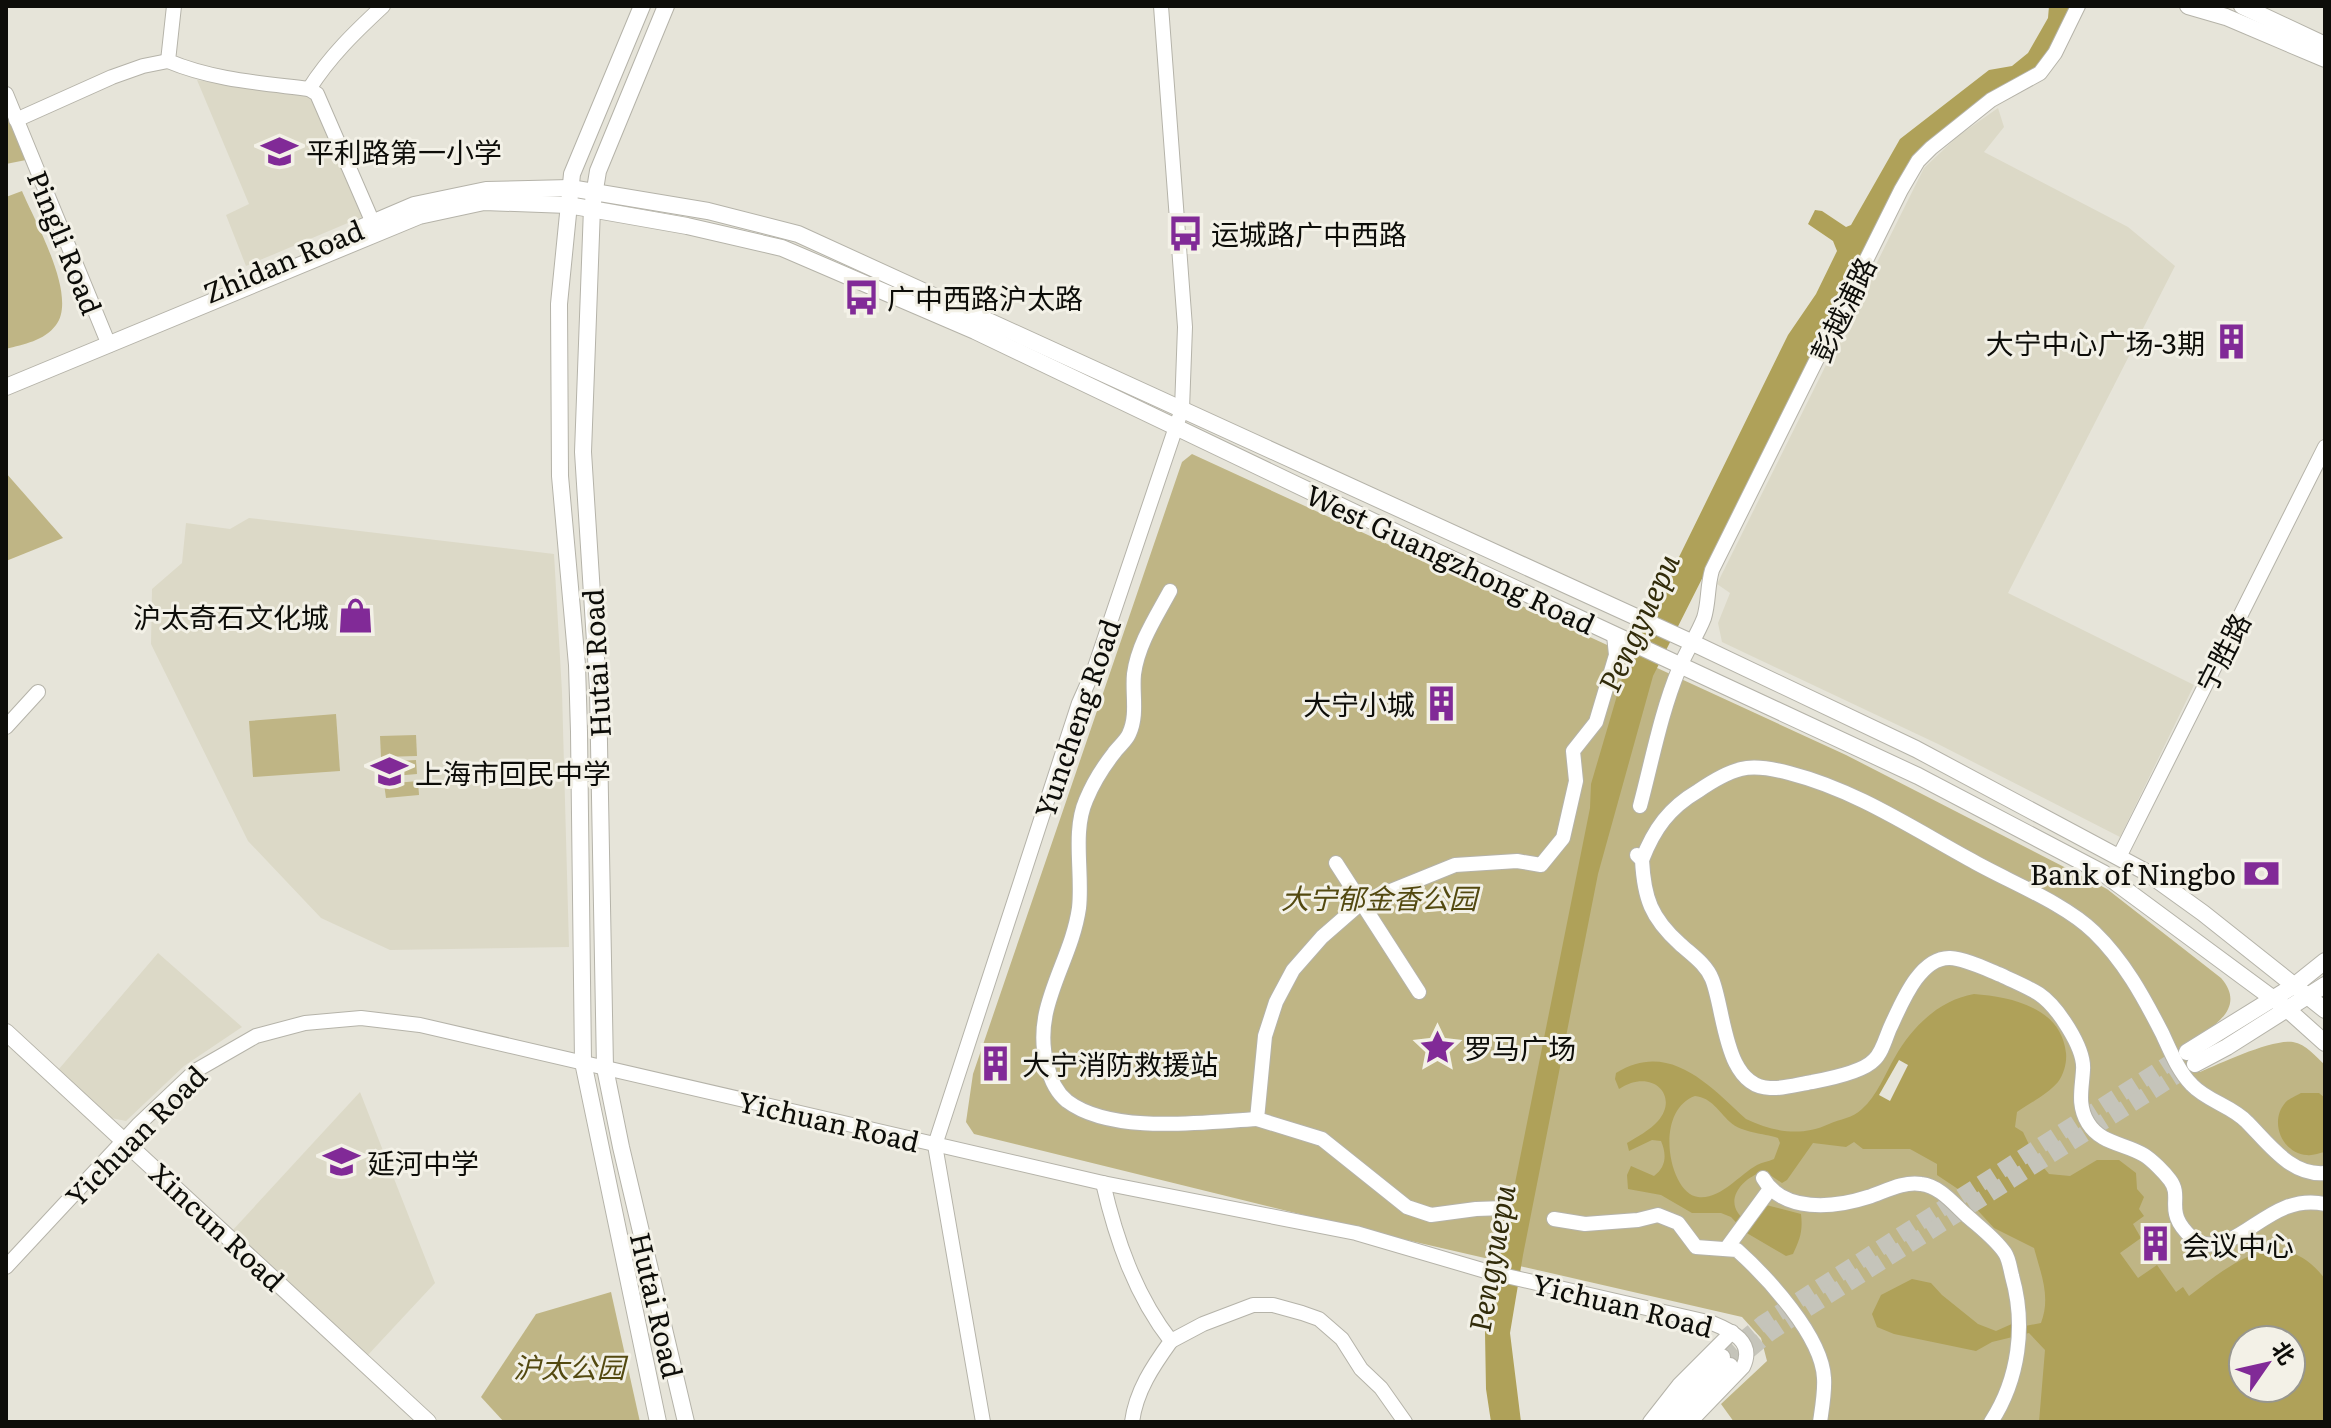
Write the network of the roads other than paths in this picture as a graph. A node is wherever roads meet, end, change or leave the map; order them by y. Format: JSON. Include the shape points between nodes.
{"nodes":[{"id":1,"x":174,"y":6,"type":"edge"},
{"id":2,"x":383,"y":6,"type":"edge"},
{"id":3,"x":642,"y":6,"type":"edge"},
{"id":4,"x":666,"y":6,"type":"edge"},
{"id":5,"x":1161,"y":6,"type":"edge"},
{"id":6,"x":2078,"y":6,"type":"edge"},
{"id":7,"x":2188,"y":6,"type":"edge"},
{"id":8,"x":2242,"y":6,"type":"edge"},
{"id":9,"x":2325,"y":45,"type":"edge"},
{"id":10,"x":2325,"y":59,"type":"edge"},
{"id":11,"x":168,"y":61,"type":"junction"},
{"id":12,"x":309,"y":89,"type":"junction"},
{"id":13,"x":6,"y":94,"type":"edge"},
{"id":14,"x":16,"y":120,"type":"junction"},
{"id":15,"x":569,"y":197,"type":"junction"},
{"id":16,"x":593,"y":200,"type":"junction"},
{"id":17,"x":373,"y":223,"type":"junction"},
{"id":18,"x":107,"y":340,"type":"junction"},
{"id":19,"x":6,"y":376,"type":"edge"},
{"id":20,"x":6,"y":387,"type":"edge"},
{"id":21,"x":1182,"y":409,"type":"junction"},
{"id":22,"x":1175,"y":427,"type":"junction"},
{"id":23,"x":2325,"y":447,"type":"edge"},
{"id":24,"x":1448,"y":531,"type":"junction"},
{"id":25,"x":1437,"y":552,"type":"junction"},
{"id":26,"x":1170,"y":591,"type":"dead end"},
{"id":27,"x":1617,"y":637,"type":"junction"},
{"id":28,"x":1693,"y":643,"type":"junction"},
{"id":29,"x":1680,"y":666,"type":"junction"},
{"id":30,"x":38,"y":692,"type":"dead end"},
{"id":31,"x":6,"y":727,"type":"edge"},
{"id":32,"x":1640,"y":806,"type":"dead end"},
{"id":33,"x":2119,"y":857,"type":"junction"},
{"id":34,"x":1336,"y":863,"type":"dead end"},
{"id":35,"x":1361,"y":903,"type":"junction"},
{"id":36,"x":2325,"y":961,"type":"edge"},
{"id":37,"x":2295,"y":985,"type":"junction"},
{"id":38,"x":2325,"y":985,"type":"edge"},
{"id":39,"x":1419,"y":992,"type":"dead end"},
{"id":40,"x":2310,"y":996,"type":"junction"},
{"id":41,"x":2273,"y":998,"type":"junction"},
{"id":42,"x":2287,"y":1009,"type":"junction"},
{"id":43,"x":2325,"y":1010,"type":"edge"},
{"id":44,"x":6,"y":1032,"type":"edge"},
{"id":45,"x":2325,"y":1043,"type":"edge"},
{"id":46,"x":583,"y":1062,"type":"junction"},
{"id":47,"x":605,"y":1068,"type":"junction"},
{"id":48,"x":1257,"y":1119,"type":"junction"},
{"id":49,"x":124,"y":1140,"type":"junction"},
{"id":50,"x":935,"y":1145,"type":"junction"},
{"id":51,"x":2325,"y":1173,"type":"edge"},
{"id":52,"x":1103,"y":1183,"type":"junction"},
{"id":53,"x":2325,"y":1204,"type":"edge"},
{"id":54,"x":1505,"y":1208,"type":"dead end"},
{"id":55,"x":1554,"y":1219,"type":"dead end"},
{"id":56,"x":1726,"y":1249,"type":"junction"},
{"id":57,"x":6,"y":1267,"type":"edge"},
{"id":58,"x":1712,"y":1323,"type":"junction"},
{"id":59,"x":1732,"y":1332,"type":"junction"},
{"id":60,"x":1171,"y":1341,"type":"junction"},
{"id":61,"x":1722,"y":1357,"type":"junction"},
{"id":62,"x":428,"y":1422,"type":"edge"},
{"id":63,"x":658,"y":1422,"type":"edge"},
{"id":64,"x":686,"y":1422,"type":"edge"},
{"id":65,"x":983,"y":1422,"type":"edge"},
{"id":66,"x":1132,"y":1422,"type":"edge"},
{"id":67,"x":1405,"y":1422,"type":"edge"},
{"id":68,"x":1650,"y":1422,"type":"edge"},
{"id":69,"x":1662,"y":1422,"type":"edge"},
{"id":70,"x":1677,"y":1422,"type":"edge"},
{"id":71,"x":1690,"y":1422,"type":"edge"},
{"id":72,"x":1820,"y":1422,"type":"edge"},
{"id":73,"x":1991,"y":1422,"type":"edge"}],
"edges":[{"from":1,"to":11,"type":"street"},
{"from":2,"to":12,"type":"street","via":[[326,62]]},
{"from":3,"to":15,"type":"main road","name":"Hutai Road","via":[[572,174]]},
{"from":4,"to":16,"type":"main road","name":"Hutai Road","via":[[598,171]]},
{"from":5,"to":21,"type":"street","name":"Yuncheng Road","via":[[1185,327]]},
{"from":6,"to":28,"type":"street","name":"彭越浦路","via":[[2040,73],[1991,100],[1918,161],[1712,570],[1709,601]]},
{"from":7,"to":10,"type":"main road"},
{"from":8,"to":9,"type":"main road"},
{"from":11,"to":12,"type":"street","via":[[191,71]]},
{"from":11,"to":14,"type":"street","via":[[112,77]]},
{"from":12,"to":17,"type":"street","via":[[317,94]]},
{"from":13,"to":14,"type":"street","name":"Pingli Road"},
{"from":14,"to":18,"type":"street","name":"Pingli Road"},
{"from":15,"to":16,"type":"main road","name":"West Guangzhong Road"},
{"from":15,"to":17,"type":"main road","name":"Zhidan Road","via":[[486,190],[414,205]]},
{"from":15,"to":18,"type":"main road","name":"Zhidan Road","via":[[484,202],[419,216]]},
{"from":15,"to":46,"type":"main road","name":"Hutai Road","via":[[559,304],[560,476],[578,705]]},
{"from":16,"to":21,"type":"main road","name":"West Guangzhong Road","via":[[708,211],[798,234]]},
{"from":16,"to":22,"type":"main road","name":"West Guangzhong Road","via":[[782,248],[975,331]]},
{"from":16,"to":47,"type":"main road","name":"Hutai Road","via":[[583,452],[598,689]]},
{"from":17,"to":18,"type":"main road","name":"Zhidan Road"},
{"from":18,"to":19,"type":"main road","name":"Zhidan Road"},
{"from":18,"to":20,"type":"main road","name":"Zhidan Road"},
{"from":21,"to":22,"type":"street","name":"Yuncheng Road"},
{"from":21,"to":24,"type":"main road","name":"West Guangzhong Road"},
{"from":22,"to":25,"type":"main road","name":"West Guangzhong Road"},
{"from":22,"to":50,"type":"street","name":"Yuncheng Road"},
{"from":23,"to":33,"type":"street","name":"宁胜路"},
{"from":24,"to":25,"type":"main road"},
{"from":24,"to":28,"type":"main road","name":"West Guangzhong Road"},
{"from":25,"to":27,"type":"main road","name":"West Guangzhong Road"},
{"from":26,"to":48,"type":"street","via":[[1140,650],[1129,734],[1099,776],[1081,817],[1079,904],[1074,935],[1044,1011],[1044,1056],[1051,1080],[1066,1100],[1110,1120]]},
{"from":27,"to":29,"type":"main road","name":"West Guangzhong Road"},
{"from":27,"to":35,"type":"street","via":[[1596,722],[1573,751],[1576,781],[1563,838],[1541,865],[1455,865]]},
{"from":28,"to":29,"type":"street","name":"彭越浦路"},
{"from":28,"to":33,"type":"main road","name":"West Guangzhong Road","via":[[1916,749]]},
{"from":29,"to":32,"type":"street","name":"彭越浦路"},
{"from":29,"to":41,"type":"main road","name":"West Guangzhong Road","via":[[1918,776],[2103,873]]},
{"from":30,"to":31,"type":"street"},
{"from":33,"to":37,"type":"main road","name":"West Guangzhong Road"},
{"from":34,"to":35,"type":"street"},
{"from":35,"to":39,"type":"street"},
{"from":35,"to":48,"type":"street","via":[[1293,970],[1276,1002],[1265,1036]]},
{"from":36,"to":37,"type":"main road"},
{"from":37,"to":40,"type":"main road","name":"West Guangzhong Road"},
{"from":37,"to":41,"type":"main road"},
{"from":38,"to":40,"type":"main road"},
{"from":40,"to":42,"type":"main road"},
{"from":40,"to":43,"type":"main road","name":"West Guangzhong Road"},
{"from":41,"to":42,"type":"main road","name":"West Guangzhong Road"},
{"from":41,"to":42,"type":"main road","via":[[2191,1058]]},
{"from":42,"to":45,"type":"main road","name":"West Guangzhong Road"},
{"from":44,"to":49,"type":"main road","name":"Xincun Road"},
{"from":46,"to":47,"type":"street","name":"Yichuan Road"},
{"from":46,"to":49,"type":"street","name":"Yichuan Road","via":[[400,1021],[305,1023],[256,1036],[208,1062]]},
{"from":46,"to":63,"type":"main road","name":"Hutai Road"},
{"from":47,"to":50,"type":"street","name":"Yichuan Road"},
{"from":47,"to":64,"type":"main road","name":"Hutai Road"},
{"from":48,"to":54,"type":"street","via":[[1322,1139],[1407,1207],[1431,1215]]},
{"from":49,"to":57,"type":"street","name":"Yichuan Road"},
{"from":49,"to":62,"type":"main road","name":"Xincun Road"},
{"from":50,"to":52,"type":"street","name":"Yichuan Road"},
{"from":50,"to":65,"type":"street","name":"Yuncheng Road"},
{"from":51,"to":53,"type":"street","via":[[2298,1169],[2244,1118],[2192,1086],[2119,958],[2091,929],[1866,800],[1769,768],[1743,768],[1718,778],[1668,812],[1640,858],[1647,904],[1711,977],[1734,1062],[1748,1081],[1783,1087],[1867,1065],[1875,1060],[1922,971],[1949,958],[2005,977],[2039,994],[2054,1009],[2084,1068],[2079,1093],[2087,1121],[2101,1139],[2145,1156],[2170,1180],[2177,1195],[2176,1216],[2200,1244],[2231,1239],[2286,1205]]},
{"from":52,"to":58,"type":"street","name":"Yichuan Road","via":[[1356,1233],[1489,1272]]},
{"from":52,"to":60,"type":"street","via":[[1125,1258]]},
{"from":55,"to":56,"type":"street","via":[[1585,1224],[1658,1215],[1678,1223],[1696,1247]]},
{"from":56,"to":72,"type":"street","via":[[1737,1250],[1758,1269],[1814,1344],[1825,1376]]},
{"from":56,"to":73,"type":"street","via":[[1766,1184],[1793,1202],[1820,1206],[1918,1183],[1936,1187],[2006,1254],[2020,1314],[2018,1346],[2012,1381]]},
{"from":58,"to":59,"type":"street","name":"Yichuan Road"},
{"from":58,"to":61,"type":"street"},
{"from":59,"to":61,"type":"street"},
{"from":59,"to":71,"type":"street","via":[[1745,1345],[1747,1359]]},
{"from":60,"to":66,"type":"street","via":[[1143,1386]]},
{"from":60,"to":67,"type":"street","via":[[1253,1305],[1302,1313],[1319,1319],[1342,1339]]},
{"from":61,"to":68,"type":"street","via":[[1679,1385]]},
{"from":61,"to":69,"type":"main road"},
{"from":61,"to":70,"type":"main road"}]}
